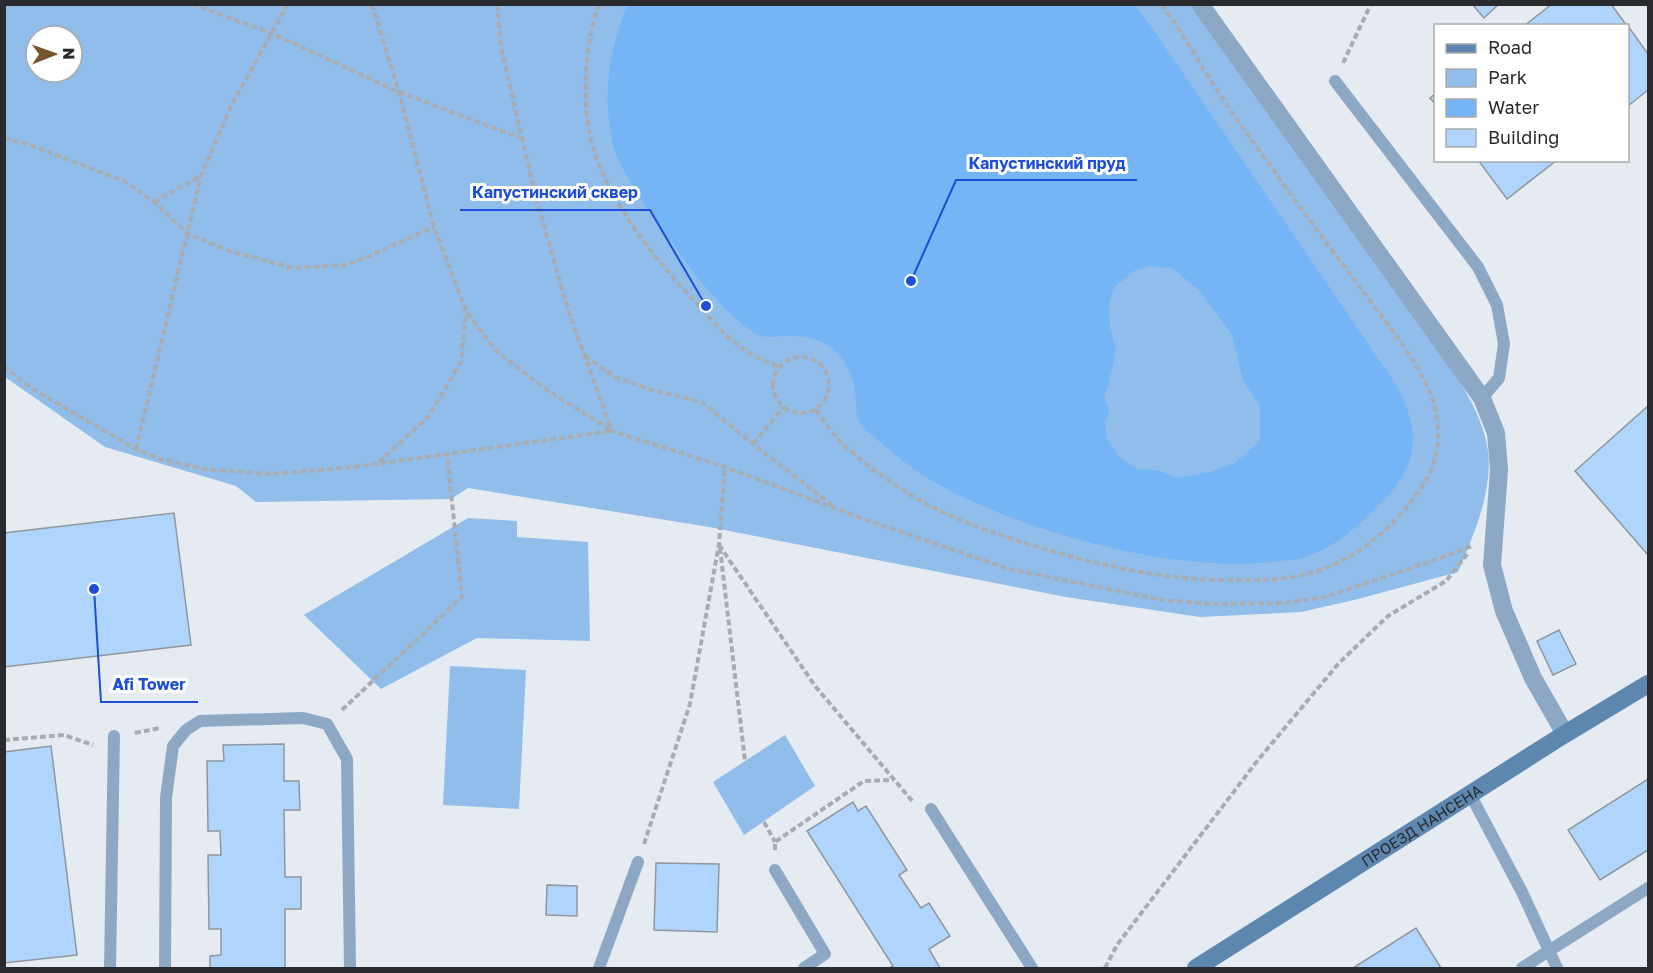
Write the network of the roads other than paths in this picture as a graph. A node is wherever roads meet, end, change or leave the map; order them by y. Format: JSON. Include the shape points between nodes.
{"nodes":[{"id":1,"x":1200,"y":4,"type":"edge"},
{"id":2,"x":1335,"y":81,"type":"road end"},
{"id":3,"x":1482,"y":398,"type":"junction"},
{"id":4,"x":1648,"y":684,"type":"edge"},
{"id":5,"x":1565,"y":734,"type":"junction"},
{"id":6,"x":114,"y":736,"type":"dead end"},
{"id":7,"x":1470,"y":794,"type":"junction"},
{"id":8,"x":931,"y":809,"type":"dead end"},
{"id":9,"x":638,"y":862,"type":"road end"},
{"id":10,"x":775,"y":870,"type":"road end"},
{"id":11,"x":1648,"y":888,"type":"edge"},
{"id":12,"x":1549,"y":951,"type":"junction"},
{"id":13,"x":110,"y":969,"type":"edge"},
{"id":14,"x":165,"y":969,"type":"edge"},
{"id":15,"x":350,"y":969,"type":"edge"},
{"id":16,"x":599,"y":969,"type":"edge"},
{"id":17,"x":804,"y":969,"type":"edge"},
{"id":18,"x":1032,"y":969,"type":"edge"},
{"id":19,"x":1196,"y":969,"type":"edge"},
{"id":20,"x":1522,"y":969,"type":"edge"},
{"id":21,"x":1557,"y":969,"type":"edge"}],
"edges":[{"from":1,"to":3,"type":"street"},
{"from":2,"to":3,"type":"lane","via":[[1478,267],[1497,305],[1504,344],[1499,378]]},
{"from":3,"to":5,"type":"street","via":[[1496,433],[1500,470],[1492,565],[1504,611],[1533,678]]},
{"from":4,"to":5,"type":"street","name":"ПРОЕЗД НАНСЕНА"},
{"from":5,"to":7,"type":"street","name":"ПРОЕЗД НАНСЕНА"},
{"from":6,"to":13,"type":"lane"},
{"from":7,"to":12,"type":"lane"},
{"from":7,"to":19,"type":"street","name":"ПРОЕЗД НАНСЕНА"},
{"from":8,"to":18,"type":"lane"},
{"from":9,"to":16,"type":"lane"},
{"from":10,"to":17,"type":"lane","via":[[825,954]]},
{"from":11,"to":12,"type":"lane"},
{"from":12,"to":20,"type":"lane"},
{"from":12,"to":21,"type":"lane"},
{"from":14,"to":15,"type":"lane","via":[[166,798],[173,746],[200,721],[303,718],[327,724],[347,759]]}]}
